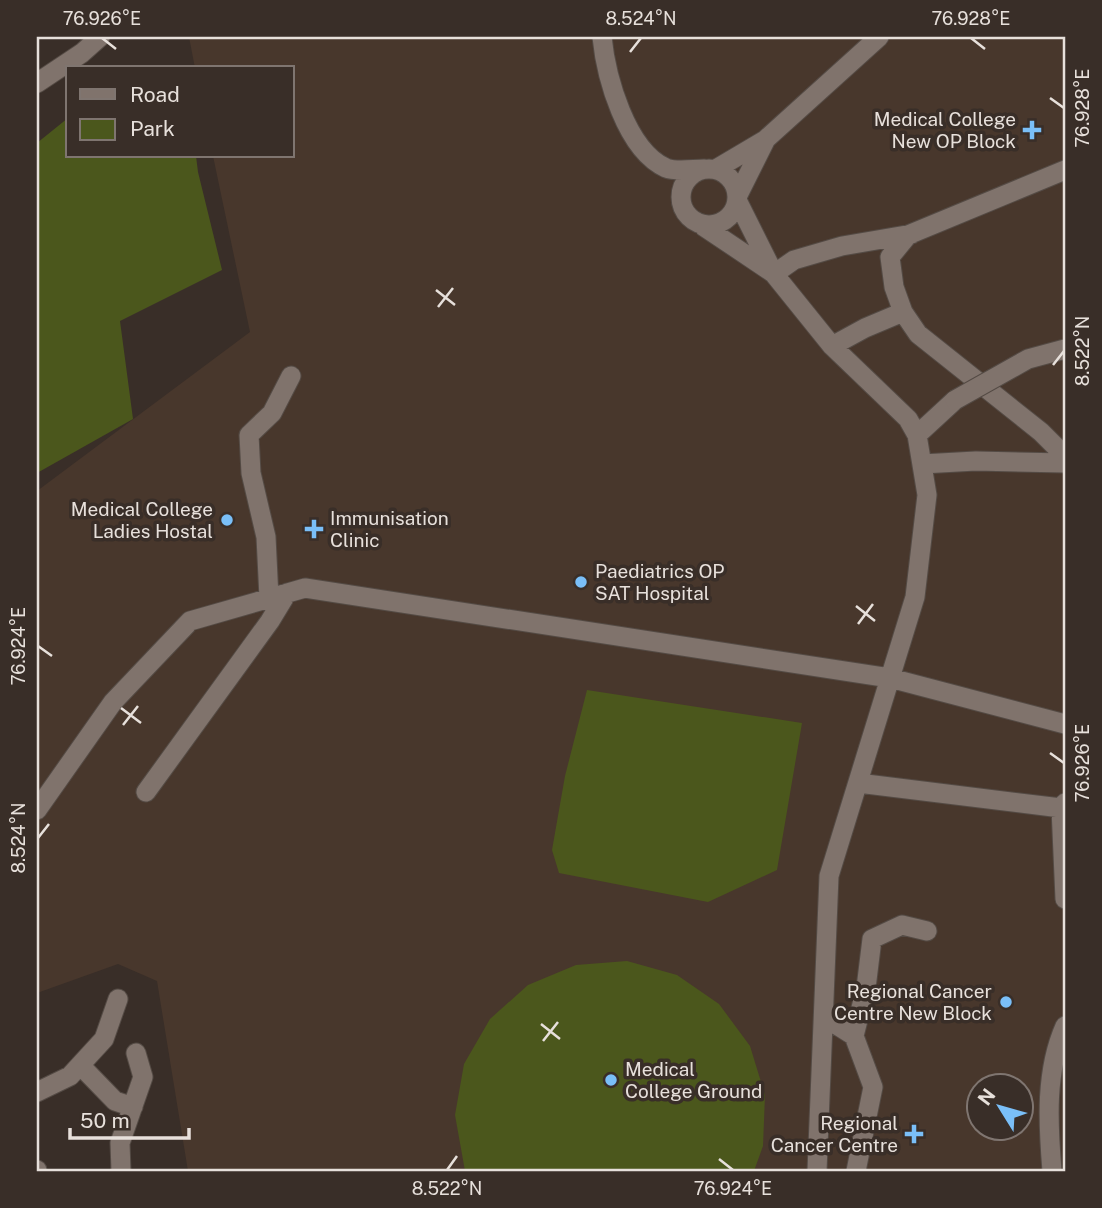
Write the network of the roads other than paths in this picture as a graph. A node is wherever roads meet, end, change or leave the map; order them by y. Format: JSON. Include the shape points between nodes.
{"nodes":[{"id":1,"x":100,"y":37,"type":"edge"},
{"id":2,"x":583,"y":37,"type":"edge"},
{"id":3,"x":879,"y":37,"type":"edge"},
{"id":4,"x":602,"y":45,"type":"edge"},
{"id":5,"x":37,"y":83,"type":"edge"},
{"id":6,"x":765,"y":140,"type":"junction"},
{"id":7,"x":710,"y":169,"type":"junction"},
{"id":8,"x":1065,"y":170,"type":"edge"},
{"id":9,"x":737,"y":199,"type":"junction"},
{"id":10,"x":703,"y":226,"type":"junction"},
{"id":11,"x":912,"y":233,"type":"junction"},
{"id":12,"x":774,"y":274,"type":"junction"},
{"id":13,"x":903,"y":312,"type":"junction"},
{"id":14,"x":832,"y":346,"type":"junction"},
{"id":15,"x":1065,"y":349,"type":"edge"},
{"id":16,"x":291,"y":376,"type":"dead end"},
{"id":17,"x":917,"y":435,"type":"junction"},
{"id":18,"x":1065,"y":456,"type":"edge"},
{"id":19,"x":1065,"y":463,"type":"edge"},
{"id":20,"x":922,"y":464,"type":"junction"},
{"id":21,"x":278,"y":595,"type":"junction"},
{"id":22,"x":890,"y":678,"type":"junction"},
{"id":23,"x":1065,"y":724,"type":"edge"},
{"id":24,"x":858,"y":783,"type":"junction"},
{"id":25,"x":146,"y":792,"type":"dead end"},
{"id":26,"x":1063,"y":806,"type":"edge"},
{"id":27,"x":37,"y":810,"type":"edge"},
{"id":28,"x":1065,"y":899,"type":"edge"},
{"id":29,"x":927,"y":931,"type":"dead end"},
{"id":30,"x":118,"y":999,"type":"dead end"},
{"id":31,"x":824,"y":1017,"type":"junction"},
{"id":32,"x":1065,"y":1026,"type":"edge"},
{"id":33,"x":854,"y":1036,"type":"junction"},
{"id":34,"x":136,"y":1053,"type":"dead end"},
{"id":35,"x":80,"y":1065,"type":"junction"},
{"id":36,"x":37,"y":1092,"type":"edge"},
{"id":37,"x":133,"y":1107,"type":"junction"},
{"id":38,"x":121,"y":1171,"type":"edge"},
{"id":39,"x":817,"y":1171,"type":"edge"},
{"id":40,"x":856,"y":1171,"type":"edge"},
{"id":41,"x":1052,"y":1171,"type":"edge"}],
"edges":[{"from":1,"to":5,"type":"street"},
{"from":2,"to":4,"type":"street"},
{"from":3,"to":6,"type":"street"},
{"from":4,"to":7,"type":"street","via":[[624,121],[646,156],[669,170]]},
{"from":6,"to":7,"type":"street"},
{"from":6,"to":9,"type":"street"},
{"from":7,"to":9,"type":"street","via":[[727,175],[735,185]]},
{"from":7,"to":10,"type":"street","via":[[689,176],[680,191],[681,208]]},
{"from":8,"to":11,"type":"street"},
{"from":9,"to":10,"type":"street","via":[[727,219]]},
{"from":9,"to":12,"type":"street"},
{"from":10,"to":12,"type":"street"},
{"from":11,"to":12,"type":"street","via":[[794,260]]},
{"from":11,"to":13,"type":"street","via":[[890,257]]},
{"from":12,"to":14,"type":"street"},
{"from":13,"to":14,"type":"street"},
{"from":13,"to":18,"type":"street","via":[[918,334]]},
{"from":14,"to":17,"type":"street","via":[[908,419]]},
{"from":15,"to":17,"type":"street","bridge":true,"via":[[1028,359],[955,400]]},
{"from":16,"to":21,"type":"street","via":[[272,413],[249,435],[251,472]]},
{"from":17,"to":20,"type":"street"},
{"from":19,"to":20,"type":"street"},
{"from":20,"to":22,"type":"street","via":[[927,495],[915,597]]},
{"from":21,"to":22,"type":"street","via":[[305,588]]},
{"from":21,"to":25,"type":"street","via":[[270,621]]},
{"from":21,"to":27,"type":"street","via":[[190,621],[113,702]]},
{"from":22,"to":23,"type":"street"},
{"from":22,"to":24,"type":"street"},
{"from":24,"to":26,"type":"street"},
{"from":24,"to":31,"type":"street","via":[[829,876]]},
{"from":26,"to":28,"type":"street"},
{"from":29,"to":33,"type":"street","via":[[902,925],[872,939]]},
{"from":30,"to":35,"type":"street","via":[[104,1039]]},
{"from":31,"to":33,"type":"street"},
{"from":31,"to":39,"type":"street"},
{"from":32,"to":41,"type":"street","via":[[1050,1094]]},
{"from":33,"to":40,"type":"street","via":[[873,1087]]},
{"from":34,"to":37,"type":"street","via":[[143,1077]]},
{"from":35,"to":36,"type":"street","via":[[70,1076]]},
{"from":35,"to":37,"type":"street","via":[[115,1101]]},
{"from":37,"to":38,"type":"street","via":[[120,1143]]}]}
